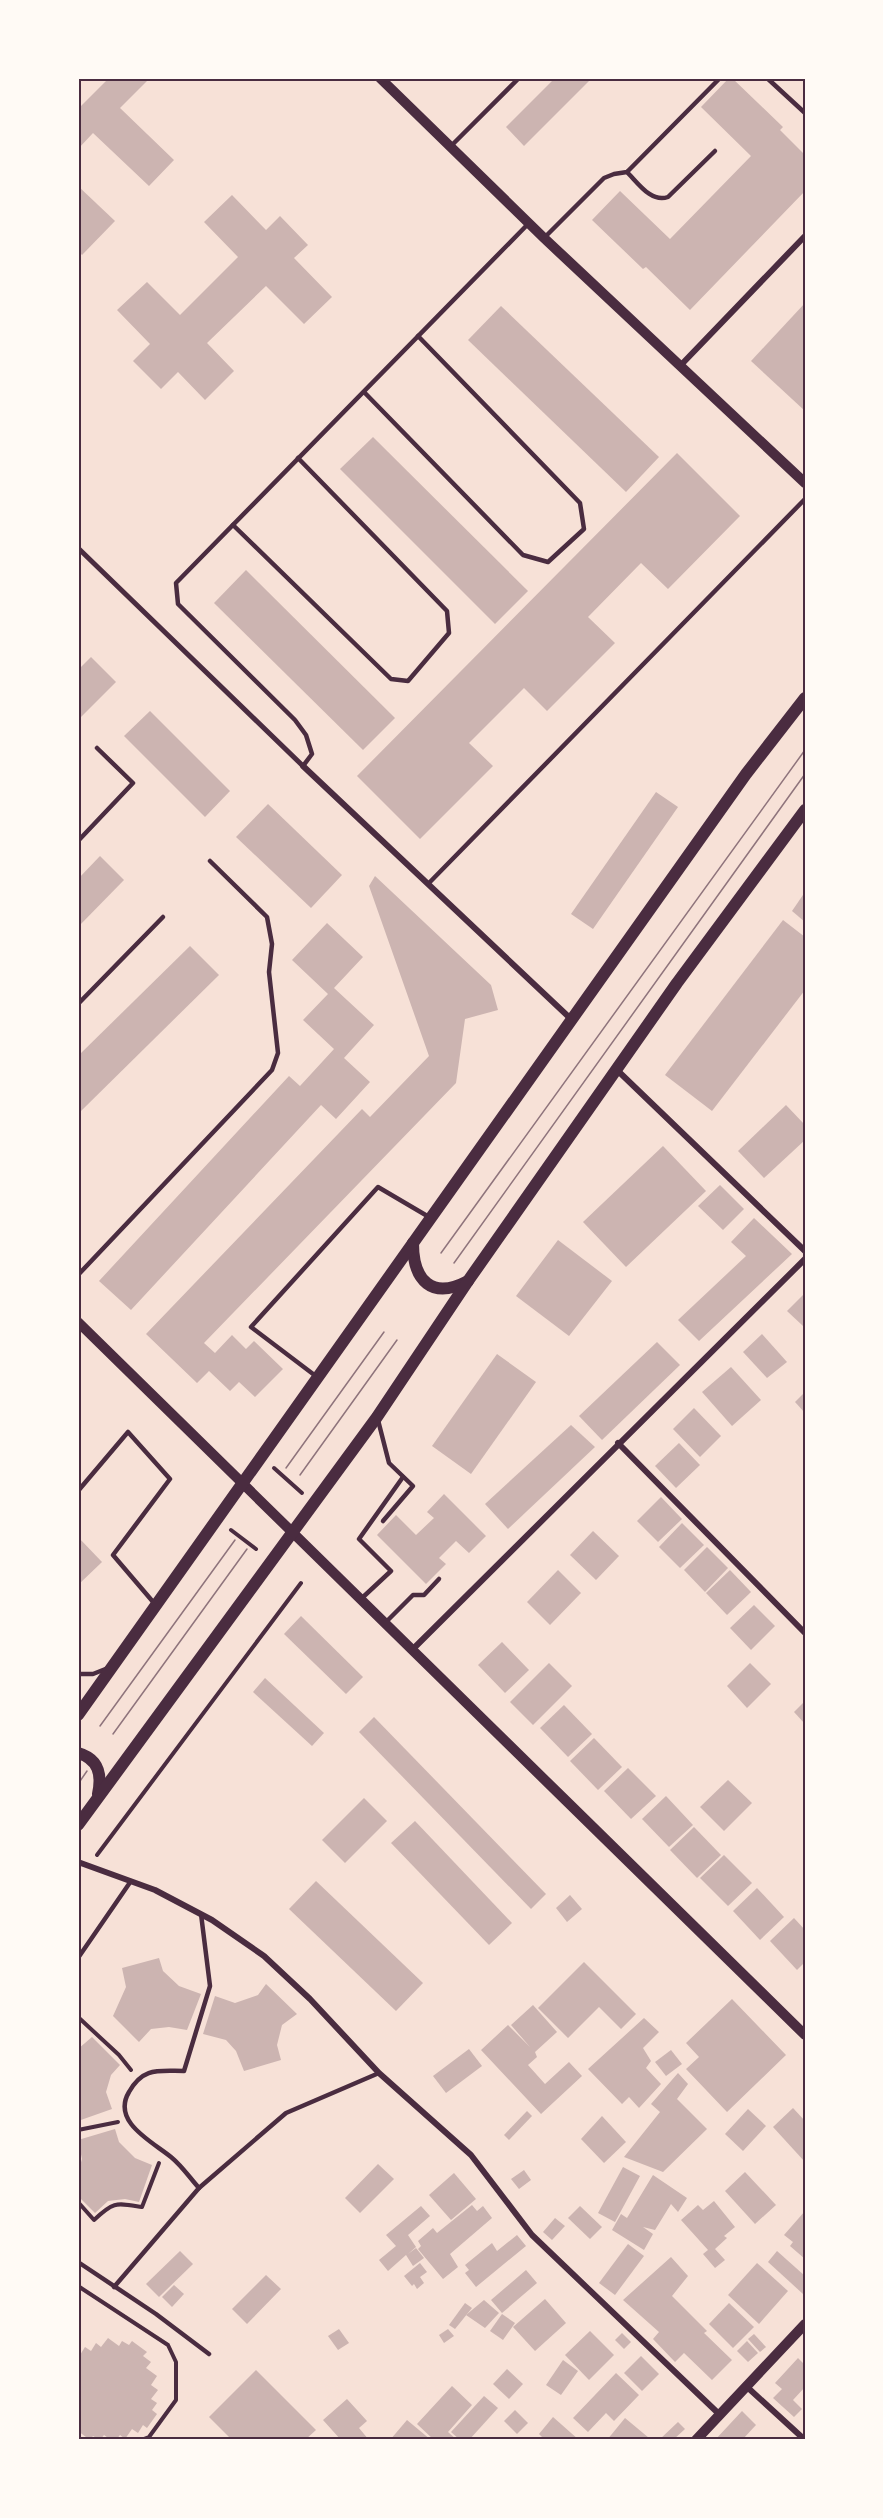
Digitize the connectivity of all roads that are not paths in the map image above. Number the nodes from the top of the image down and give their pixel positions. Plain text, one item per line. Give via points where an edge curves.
1 (380, 78) edge
2 (519, 78) edge
3 (720, 78) edge
4 (767, 78) edge
5 (805, 113) edge
6 (451, 147) junction
7 (715, 151) dead end
8 (627, 172) junction
9 (529, 223) junction
10 (805, 236) edge
11 (544, 238) junction
12 (418, 336) junction
13 (680, 366) junction
14 (364, 392) junction
15 (298, 458) junction
16 (805, 483) edge
17 (805, 500) edge
18 (233, 525) junction
19 (78, 548) edge
20 (805, 698) edge
21 (97, 748) dead end
22 (303, 766) junction
23 (805, 810) edge
24 (78, 841) edge
25 (210, 861) dead end
26 (429, 883) junction
27 (163, 916) dead end
28 (78, 1004) edge
29 (572, 1020) junction
30 (617, 1070) junction
31 (429, 1217) junction
32 (413, 1243) junction
33 (805, 1251) edge
34 (805, 1259) edge
35 (78, 1275) edge
36 (468, 1281) junction
37 (78, 1322) edge
38 (319, 1379) junction
39 (377, 1417) junction
40 (618, 1443) junction
41 (404, 1477) junction
42 (244, 1484) junction
43 (78, 1491) edge
44 (383, 1521) dead end
45 (294, 1531) junction
46 (439, 1579) dead end
47 (362, 1598) junction
48 (156, 1605) junction
49 (385, 1623) junction
50 (805, 1633) edge
51 (412, 1651) junction
52 (113, 1665) junction
53 (78, 1674) edge
54 (78, 1715) edge
55 (78, 1753) edge
56 (98, 1796) junction
57 (78, 1825) edge
58 (78, 1862) edge
59 (131, 1881) junction
60 (201, 1914) junction
61 (78, 1958) edge
62 (805, 2035) edge
63 (379, 2073) junction
64 (199, 2188) junction
65 (78, 2262) edge
66 (114, 2287) junction
67 (805, 2324) edge
68 (209, 2354) dead end
69 (746, 2386) junction
70 (719, 2414) junction
71 (696, 2440) edge
72 (805, 2440) edge

1 - 6 street
2 - 6 lane
3 - 8 lane
4 - 5 lane
6 - 9 street
7 - 8 lane via 661,200
8 - 11 lane via 604,178
9 - 11 street
9 - 12 lane
10 - 13 street
11 - 13 street
12 - 14 lane
12 - 14 lane via 580,504 584,529 548,562 523,555
13 - 16 street
14 - 15 lane
15 - 18 lane
15 - 18 lane via 447,611 450,633 408,681 391,679
17 - 26 lane
18 - 22 lane via 176,583 178,604 295,720 306,735 312,754
19 - 22 street
20 - 29 main road via 746,774
21 - 24 lane via 133,783
22 - 26 street
23 - 30 main road
25 - 35 lane via 267,917 278,1053 272,1070
26 - 29 street
27 - 28 lane
29 - 31 main road
30 - 33 street
30 - 36 main road
31 - 32 main road
31 - 38 lane via 378,1187 251,1327
32 - 36 main road via 417,1273 428,1284 441,1290
32 - 38 main road
34 - 40 street
36 - 39 main road
37 - 42 street
38 - 42 main road
39 - 41 lane via 389,1463
39 - 45 main road
40 - 50 street
40 - 51 street
41 - 44 lane via 413,1486
41 - 47 lane via 359,1539 391,1571
42 - 45 street
42 - 48 main road
43 - 48 lane via 128,1432 170,1479 112,1555
45 - 47 street
45 - 56 main road
46 - 49 lane via 424,1595 413,1595
47 - 49 street
48 - 52 main road
49 - 51 street
51 - 62 street
52 - 53 lane via 93,1674
52 - 54 main road
55 - 56 main road via 86,1755 99,1768
56 - 57 main road
58 - 59 street
59 - 60 street
59 - 61 lane
60 - 63 street via 264,1956
60 - 64 lane via 210,1986 184,2071 154,2071 136,2078 124,2099 128,2120 143,2138 165,2152
63 - 64 lane via 286,2113
63 - 70 street via 471,2155 532,2235
64 - 66 lane
65 - 66 lane
66 - 68 lane
67 - 69 street
69 - 70 street
69 - 72 street
70 - 71 street

